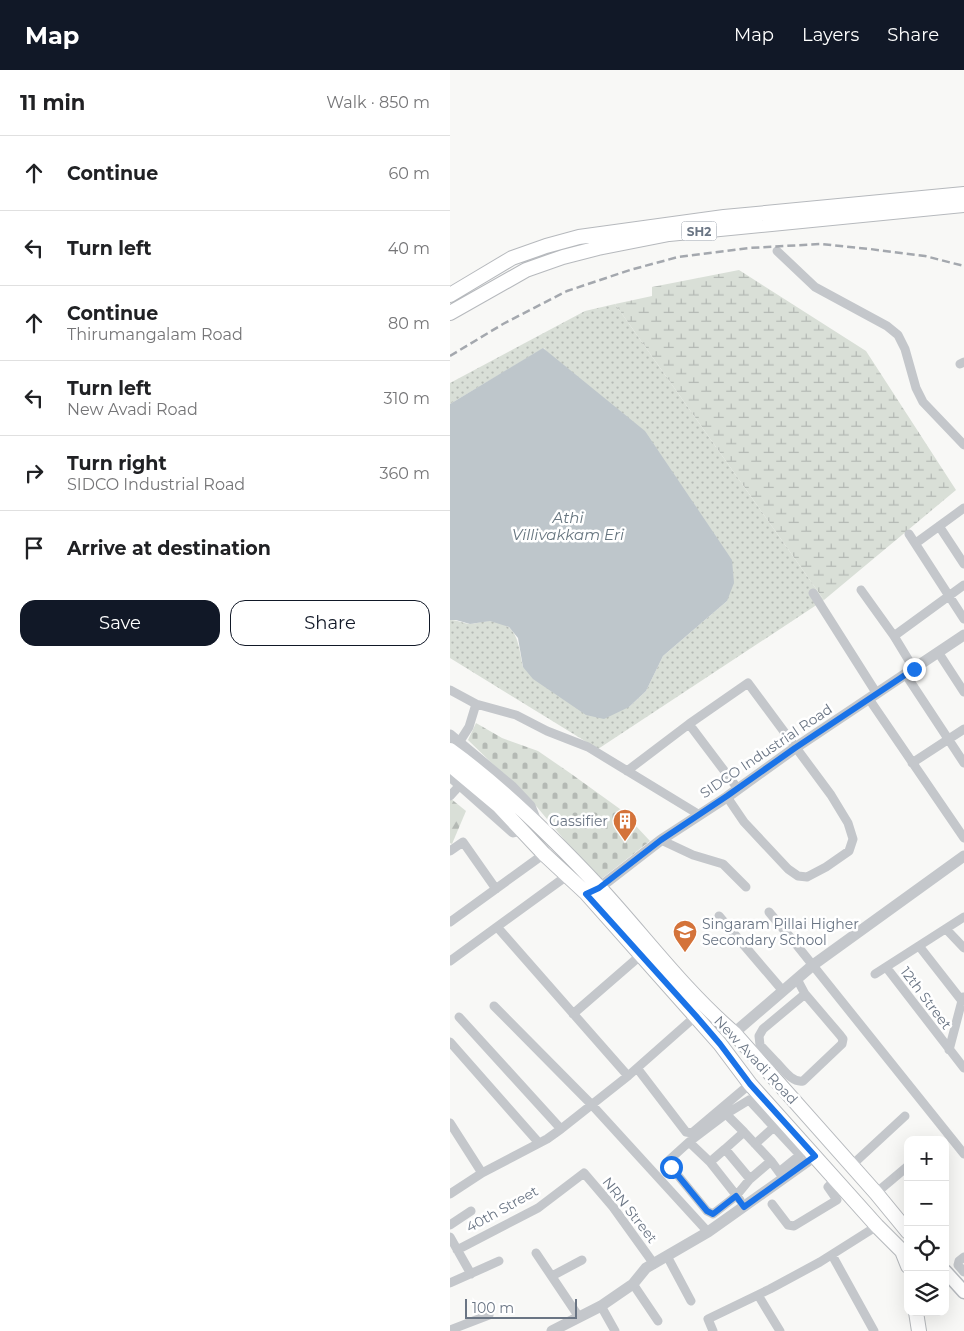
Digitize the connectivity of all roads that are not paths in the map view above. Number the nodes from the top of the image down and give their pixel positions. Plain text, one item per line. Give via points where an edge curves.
1 (964, 194) edge
2 (964, 205) edge
3 (777, 252) dead end
4 (472, 280) junction
5 (450, 285) edge
6 (450, 295) edge
7 (452, 315) edge
8 (964, 445) edge
9 (962, 513) edge
10 (939, 526) junction
11 (909, 534) dead end
12 (916, 543) junction
13 (964, 564) edge
14 (964, 585) edge
15 (861, 590) dead end
16 (813, 594) dead end
17 (948, 596) junction
18 (964, 619) edge
19 (964, 635) edge
20 (894, 636) junction
21 (938, 652) junction
22 (910, 672) junction
23 (450, 690) edge
24 (964, 692) edge
25 (873, 697) junction
26 (476, 704) junction
27 (689, 724) junction
28 (964, 730) edge
29 (450, 735) edge
30 (949, 739) junction
31 (455, 746) edge
32 (795, 748) junction
33 (964, 762) edge
34 (912, 763) junction
35 (450, 765) edge
36 (627, 771) junction
37 (450, 776) edge
38 (460, 784) junction
39 (738, 789) junction
40 (450, 796) edge
41 (727, 796) junction
42 (515, 813) junction
43 (698, 814) junction
44 (538, 826) junction
45 (522, 830) junction
46 (964, 838) edge
47 (661, 840) junction
48 (450, 851) edge
49 (544, 854) junction
50 (964, 856) edge
51 (568, 875) junction
52 (746, 887) dead end
53 (599, 888) junction
54 (496, 889) junction
55 (586, 894) junction
56 (769, 912) dead end
57 (720, 916) dead end
58 (964, 918) edge
59 (450, 922) edge
60 (498, 928) junction
61 (946, 928) junction
62 (919, 946) junction
63 (964, 948) edge
64 (641, 955) junction
65 (450, 961) edge
66 (813, 965) junction
67 (886, 968) junction
68 (875, 974) dead end
69 (797, 979) junction
70 (783, 991) junction
71 (805, 994) junction
72 (963, 998) edge
73 (494, 1006) dead end
74 (573, 1014) junction
75 (696, 1016) junction
76 (458, 1017) dead end
77 (734, 1033) junction
78 (450, 1042) edge
79 (949, 1050) junction
80 (771, 1066) junction
81 (637, 1068) junction
82 (964, 1068) edge
83 (628, 1076) junction
84 (750, 1084) junction
85 (592, 1105) junction
86 (726, 1114) junction
87 (905, 1116) dead end
88 (450, 1123) edge
89 (774, 1127) junction
90 (561, 1129) junction
91 (744, 1132) junction
92 (948, 1133) junction
93 (945, 1136) edge
94 (689, 1142) junction
95 (539, 1144) junction
96 (755, 1144) junction
97 (725, 1149) junction
98 (964, 1154) edge
99 (815, 1156) junction
100 (771, 1161) junction
101 (710, 1162) junction
102 (852, 1165) junction
103 (904, 1169) edge
104 (482, 1173) junction
105 (584, 1173) joint
106 (782, 1175) junction
107 (750, 1179) junction
108 (835, 1180) junction
109 (876, 1193) junction
110 (450, 1194) edge
111 (736, 1196) junction
112 (772, 1204) dead end
113 (744, 1207) junction
114 (471, 1211) dead end
115 (450, 1225) edge
116 (877, 1226) junction
117 (904, 1227) edge
118 (708, 1232) junction
119 (450, 1237) edge
120 (904, 1249) edge
121 (457, 1250) junction
122 (536, 1253) dead end
123 (832, 1255) junction
124 (667, 1256) junction
125 (964, 1257) edge
126 (582, 1260) dead end
127 (499, 1261) dead end
128 (654, 1264) junction
129 (964, 1272) edge
130 (471, 1274) junction
131 (949, 1275) edge
132 (552, 1276) junction
133 (450, 1283) edge
134 (633, 1284) junction
135 (949, 1284) edge
136 (962, 1289) edge
137 (758, 1295) junction
138 (691, 1301) dead end
139 (601, 1306) junction
140 (489, 1315) dead end
141 (917, 1316) edge
142 (925, 1316) edge
143 (579, 1317) junction
144 (658, 1321) dead end
145 (450, 1330) edge
146 (552, 1331) edge
147 (615, 1331) edge
148 (713, 1331) edge
149 (780, 1331) edge
150 (874, 1331) edge
151 (919, 1331) edge
152 (927, 1331) edge

1 - 4 main road, SH2 via 724,217 579,238 512,258
2 - 7 main road, SH2 via 669,234 590,250 526,270
3 - 8 street via 815,287 898,335 923,402
4 - 5 main road
4 - 6 main road, SH2
9 - 10 street
10 - 12 street
10 - 13 street
11 - 12 street
12 - 17 street
14 - 17 street
15 - 20 street
16 - 25 street
17 - 18 street
17 - 20 street
19 - 21 street, SIDCO Industrial Road
20 - 22 street
21 - 22 street, SIDCO Industrial Road
21 - 24 street
22 - 25 street, SIDCO Industrial Road
22 - 30 street
23 - 26 street
25 - 32 street, SIDCO Industrial Road
25 - 34 street
26 - 31 street via 469,727
26 - 36 street via 516,715 547,732 588,747
27 - 32 street via 748,683
27 - 36 street
27 - 39 street
28 - 30 street
29 - 31 street
30 - 33 street
30 - 34 street
31 - 42 main road
31 - 44 street via 512,787 530,806
32 - 39 street, SIDCO Industrial Road
32 - 41 street via 848,822 854,838 849,851 807,877 798,876 788,870 744,822
34 - 46 street
35 - 42 main road via 498,805
36 - 43 street
37 - 38 street
38 - 40 street
38 - 45 street via 513,832
39 - 41 street, SIDCO Industrial Road
41 - 43 street, SIDCO Industrial Road
42 - 44 main road, New Avadi Road
42 - 45 main road, New Avadi Road
43 - 47 street, SIDCO Industrial Road
44 - 53 main road, New Avadi Road
45 - 49 main road, New Avadi Road
47 - 52 street via 723,864
47 - 53 street, SIDCO Industrial Road
48 - 54 street via 463,842
49 - 51 main road, New Avadi Road
49 - 54 street
50 - 66 street
51 - 55 main road, New Avadi Road
51 - 60 street
53 - 55 street, SIDCO Industrial Road
53 - 77 main road, New Avadi Road via 710,1012
54 - 59 street
55 - 64 main road, New Avadi Road
56 - 66 street
57 - 70 street
58 - 61 street
60 - 65 street
60 - 74 street
61 - 62 street
61 - 63 street
62 - 67 street
62 - 72 street
64 - 74 street
64 - 75 main road, New Avadi Road
66 - 69 street
66 - 92 street
67 - 68 street
67 - 79 street, 12th Street
69 - 70 street
69 - 71 street
70 - 77 street
71 - 80 street via 758,1036
71 - 80 street via 840,1035 842,1044 803,1081 794,1080
72 - 79 street
73 - 85 street
74 - 83 street
75 - 81 street
75 - 84 main road, New Avadi Road
76 - 90 street
77 - 80 main road, New Avadi Road
78 - 95 street
79 - 82 street, 12th Street
80 - 102 main road, New Avadi Road
81 - 83 street
81 - 84 street via 686,1132 692,1133
83 - 85 street
84 - 99 main road, New Avadi Road
85 - 90 street
85 - 118 street
86 - 89 street via 749,1100
86 - 91 street
86 - 94 street
87 - 102 street
88 - 104 street
89 - 96 street
89 - 106 street via 800,1155
90 - 95 street
91 - 96 street
91 - 97 street
92 - 93 street
92 - 98 street
94 - 101 street
94 - 111 street via 668,1161 707,1211 713,1214
95 - 104 street
96 - 100 street
97 - 101 street
97 - 107 street
99 - 106 street
99 - 108 main road, New Avadi Road
100 - 106 street
100 - 107 street
101 - 111 street
102 - 109 main road, New Avadi Road
103 - 109 street
104 - 110 street
105 - 121 street, 40th Street via 538,1208
105 - 128 street, NRN Street
106 - 113 street
107 - 111 street
108 - 112 street via 828,1187 837,1200 794,1226 788,1225
108 - 116 main road, New Avadi Road
109 - 117 main road, New Avadi Road
111 - 113 street
113 - 118 street
114 - 115 street
116 - 120 main road, New Avadi Road
116 - 123 street
118 - 124 street
119 - 121 street
121 - 130 street
122 - 132 street
123 - 137 street
123 - 150 street
124 - 128 street
124 - 138 street
125 - 129 street via 958,1265
126 - 132 street
127 - 130 street
128 - 134 street via 646,1268
130 - 133 street
131 - 136 main road
132 - 143 street
134 - 139 street
134 - 144 street
135 - 136 main road
137 - 148 street via 708,1319
137 - 149 street
139 - 143 street
139 - 147 street
140 - 145 street
141 - 151 main road
142 - 152 main road
143 - 146 street

